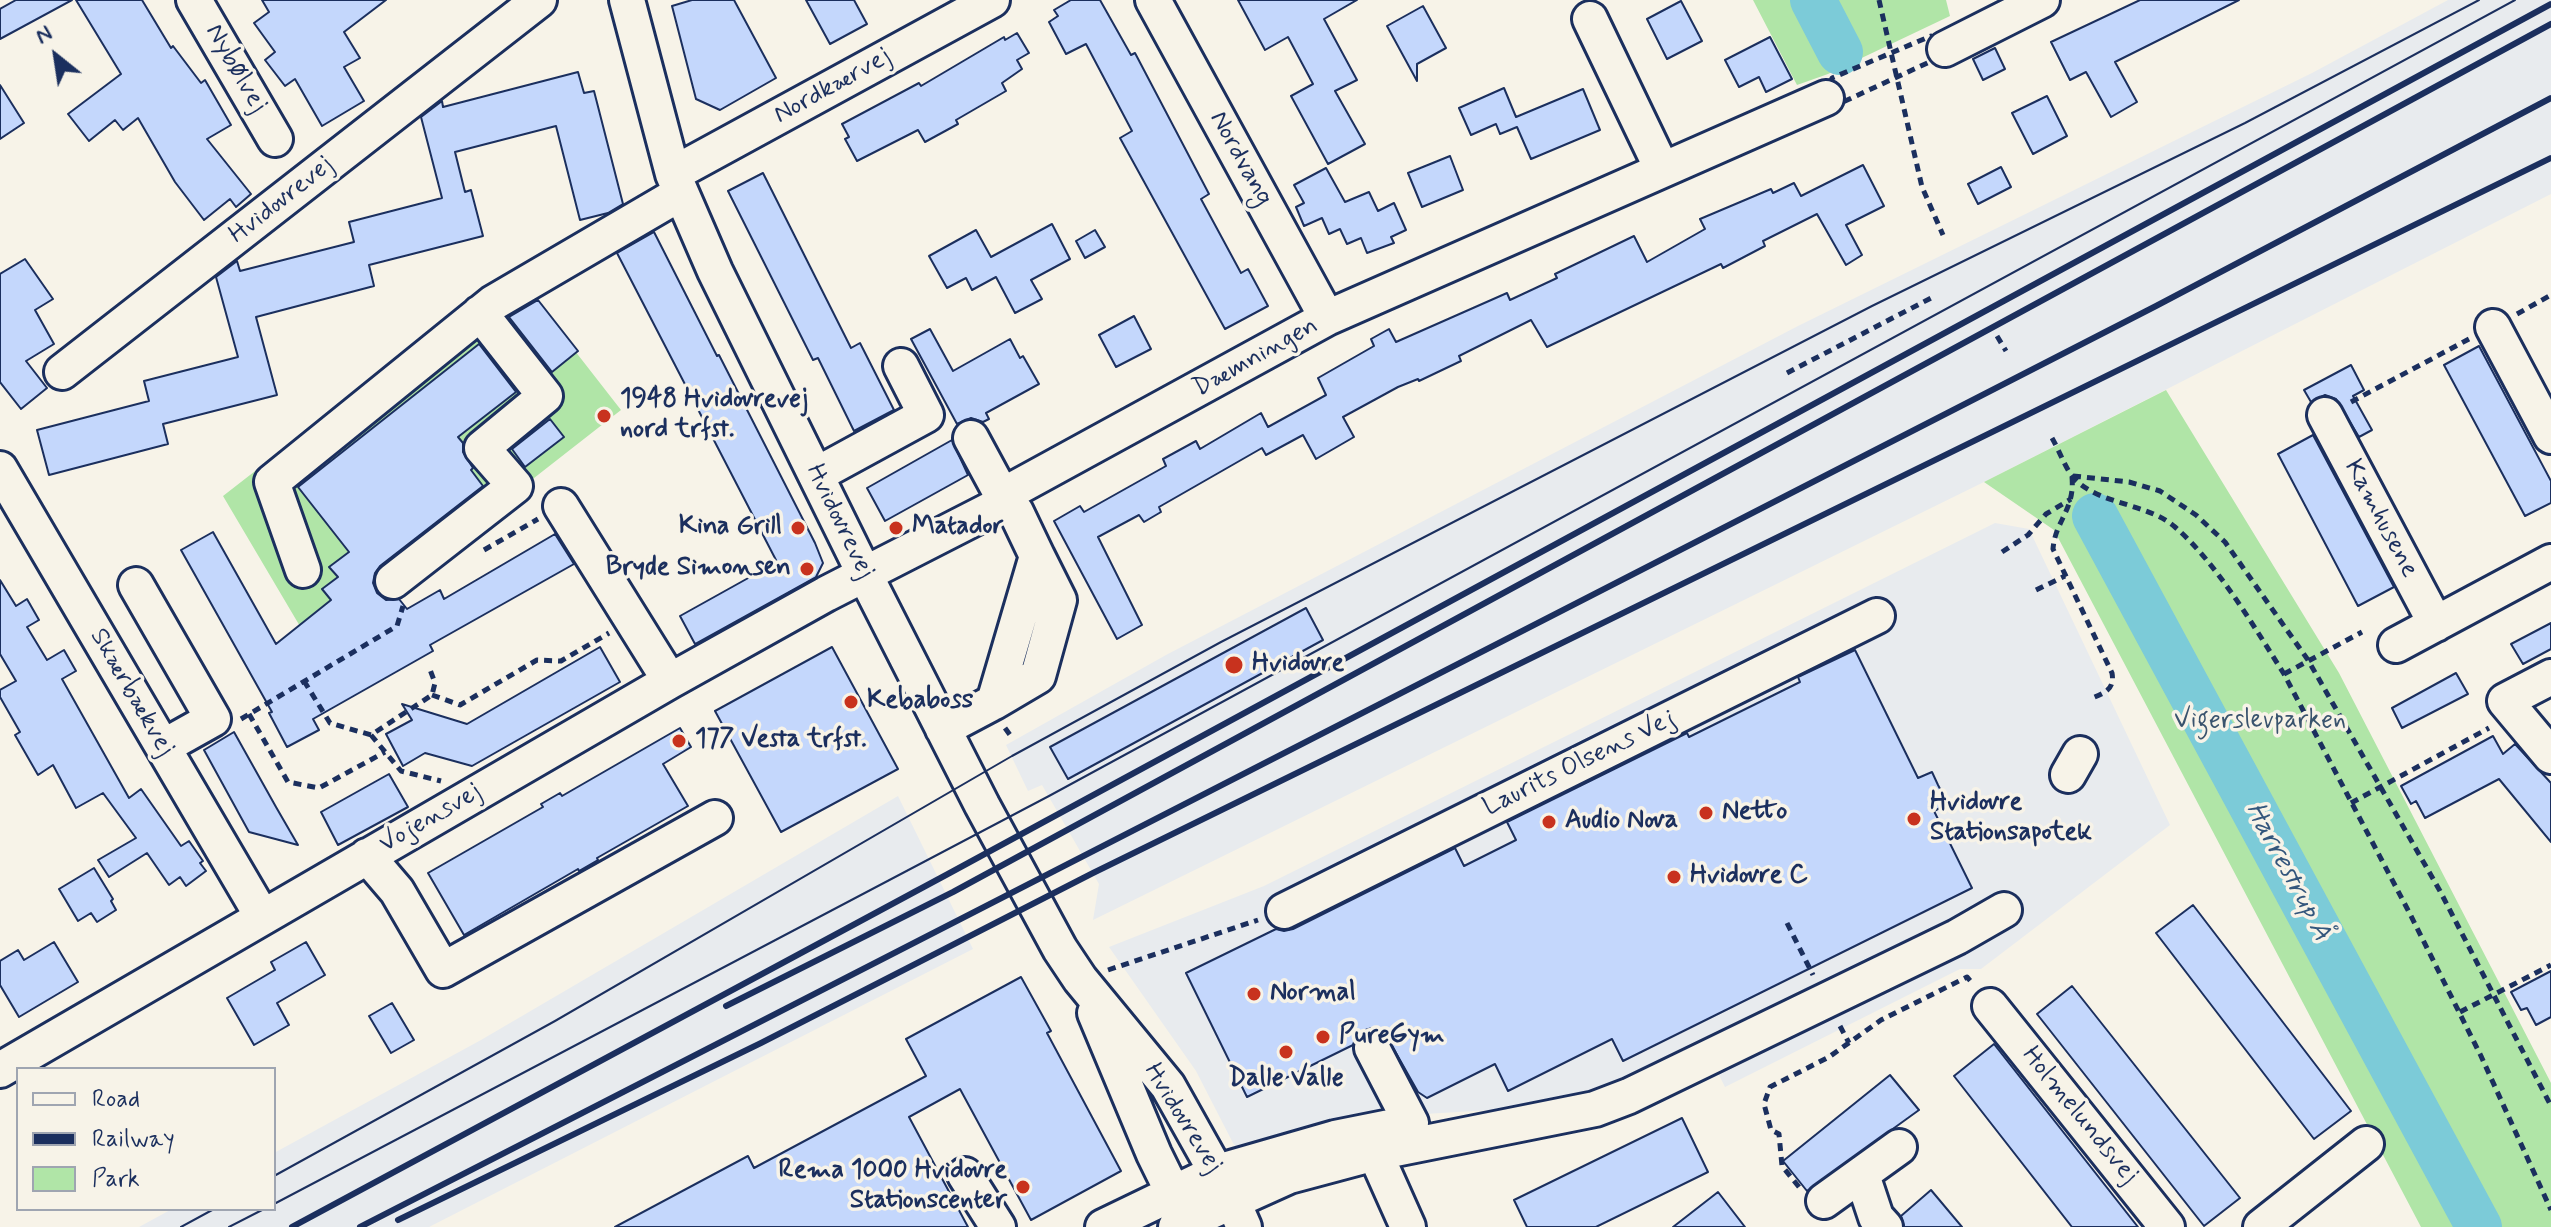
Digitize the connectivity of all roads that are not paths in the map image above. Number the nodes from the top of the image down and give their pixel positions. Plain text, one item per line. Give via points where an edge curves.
1 (194, 0) edge
2 (539, 0) edge
3 (627, 0) edge
4 (992, 0) edge
5 (1153, 0) edge
6 (2042, 0) edge
7 (1590, 19) dead end
8 (1945, 49) road end
9 (1826, 98) road end
10 (275, 139) dead end
11 (1662, 169) junction
12 (677, 183) junction
13 (480, 313) junction
14 (1327, 318) junction
15 (2493, 327) road end
16 (901, 366) dead end
17 (62, 372) dead end
18 (2325, 415) road end
19 (2551, 436) edge
20 (971, 438) dead end
21 (0, 469) edge
22 (816, 475) junction
23 (1004, 499) junction
24 (561, 506) road end
25 (2551, 562) edge
26 (303, 570) dead end
27 (865, 575) junction
28 (136, 585) dead end
29 (400, 588) road end
30 (1877, 616) dead end
31 (2436, 624) junction
32 (2396, 645) dead end
33 (2551, 677) edge
34 (670, 681) junction
35 (943, 729) junction
36 (163, 747) junction
37 (2551, 756) edge
38 (715, 818) dead end
39 (367, 856) junction
40 (2004, 910) dead end
41 (1284, 911) road end
42 (262, 916) junction
43 (1080, 979) junction
44 (1990, 1006) road end
45 (1372, 1048) dead end
46 (0, 1070) edge
47 (1556, 1116) junction
48 (1411, 1123) junction
49 (2366, 1144) dead end
50 (1899, 1147) dead end
51 (1375, 1153) junction
52 (1217, 1172) junction
53 (965, 1175) dead end
54 (1862, 1175) junction
55 (1824, 1201) road end
56 (1238, 1214) edge
57 (1181, 1217) edge
58 (998, 1227) edge
59 (1103, 1227) edge
60 (1408, 1227) edge
61 (1885, 1227) edge
62 (2167, 1227) edge
63 (2261, 1227) edge

1 - 10 street, Nybølvej
2 - 17 street, Hvidovrevej
3 - 12 street, Hvidovrevej
4 - 12 street, Nordkærvej
5 - 14 street, Nordvang
6 - 8 street
7 - 11 street
9 - 11 street, Dæmningen
11 - 14 street, Dæmningen
12 - 13 street, Nordkærvej
12 - 22 street, Hvidovrevej
13 - 26 street, Nordkærvej via 272,482
13 - 29 street via 545,396 482,448 515,486
14 - 23 street, Dæmningen
15 - 19 street
16 - 22 street via 926,415
18 - 31 street, Kamhusene
20 - 23 street
21 - 36 street, Skærbækvej
22 - 27 street, Hvidovrevej
23 - 27 street, Dæmningen
23 - 35 street via 1037,556 994,702
24 - 34 street
25 - 31 street
27 - 34 street, Vojensvej
27 - 35 street, Hvidovrevej
28 - 36 street via 213,719
30 - 41 street, Laurits Olsens Vej
31 - 32 street
33 - 37 street via 2505,701
34 - 39 street, Vojensvej
35 - 43 street, Hvidovrevej
36 - 42 street, Skærbækvej
38 - 39 street via 443,970 397,891
39 - 42 street, Vojensvej
40 - 47 street via 1629,1096
42 - 46 street, Vojensvej
43 - 52 street, Hvidovrevej via 1168,1086
43 - 57 street, Hvidovrevej
44 - 62 street, Holmelundsvej
45 - 48 street
47 - 48 street via 1513,1113
47 - 51 street
48 - 52 street via 1335,1138
49 - 63 street
50 - 54 street
51 - 56 street via 1289,1176
51 - 60 street
52 - 56 street, Hvidovrevej
52 - 57 street
53 - 58 street
54 - 55 street
54 - 61 street via 1876,1217
56 - 57 street
57 - 59 street

